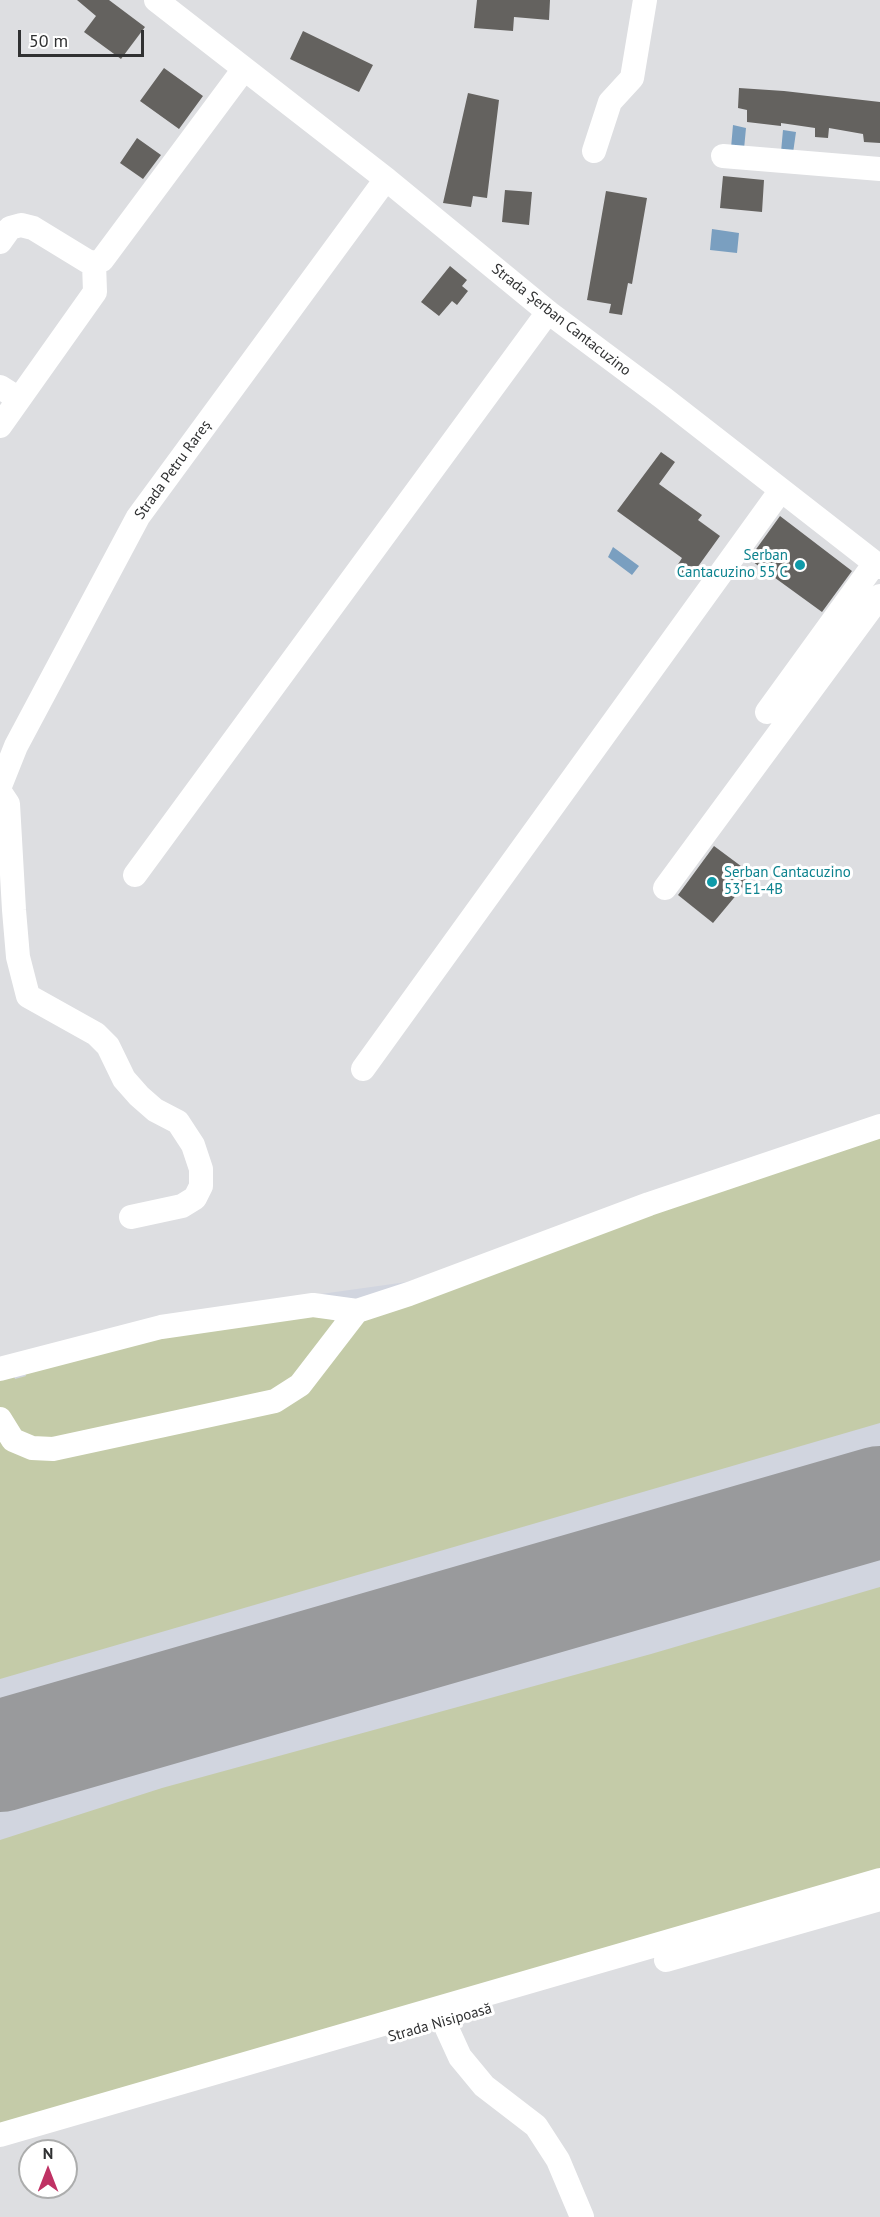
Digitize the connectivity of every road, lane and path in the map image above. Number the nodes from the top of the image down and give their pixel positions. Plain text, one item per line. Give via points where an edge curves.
1 (156, 0) edge
2 (645, 0) edge
3 (244, 69) junction
4 (594, 151) dead end
5 (723, 156) dead end
6 (880, 169) edge
7 (386, 179) junction
8 (0, 242) edge
9 (94, 263) junction
10 (542, 320) junction
11 (10, 393) edge
12 (0, 426) edge
13 (781, 490) junction
14 (877, 565) edge
15 (880, 596) edge
16 (767, 712) dead end
17 (0, 786) edge
18 (0, 792) edge
19 (135, 875) dead end
20 (665, 888) dead end
21 (363, 1069) dead end
22 (880, 1126) edge
23 (131, 1217) dead end
24 (357, 1311) junction
25 (0, 1369) edge
26 (0, 1419) edge
27 (880, 1880) edge
28 (880, 1899) edge
29 (444, 2022) junction
30 (0, 2135) edge
31 (0, 2150) edge
32 (582, 2217) edge

1 - 3 street, Strada Șerban Cantacuzino
2 - 4 street via 632,78 610,102
3 - 7 street, Strada Șerban Cantacuzino
3 - 9 street via 102,260
5 - 6 street
7 - 10 street, Strada Șerban Cantacuzino
7 - 17 street, Strada Petru Rareș via 138,517 16,746
8 - 9 street via 10,228 21,225
9 - 11 street via 95,292
10 - 13 street, Strada Șerban Cantacuzino via 662,397
10 - 19 street
11 - 12 street
13 - 14 street, Strada Șerban Cantacuzino
13 - 21 street
14 - 16 street
15 - 20 street
18 - 23 street via 8,804 18,957 28,996 96,1034 108,1046 124,1079 139,1096 178,1122 194,1145 201,1169 201,1186 195,1198 182,1206
22 - 24 street via 649,1204
24 - 25 street via 313,1305 172,1325
24 - 26 street via 300,1385 275,1401 53,1449 32,1448 13,1440
27 - 30 street
28 - 29 street, Strada Nisipoasă
29 - 31 street, Strada Nisipoasă
29 - 32 street via 460,2057 484,2086 536,2126 558,2160

